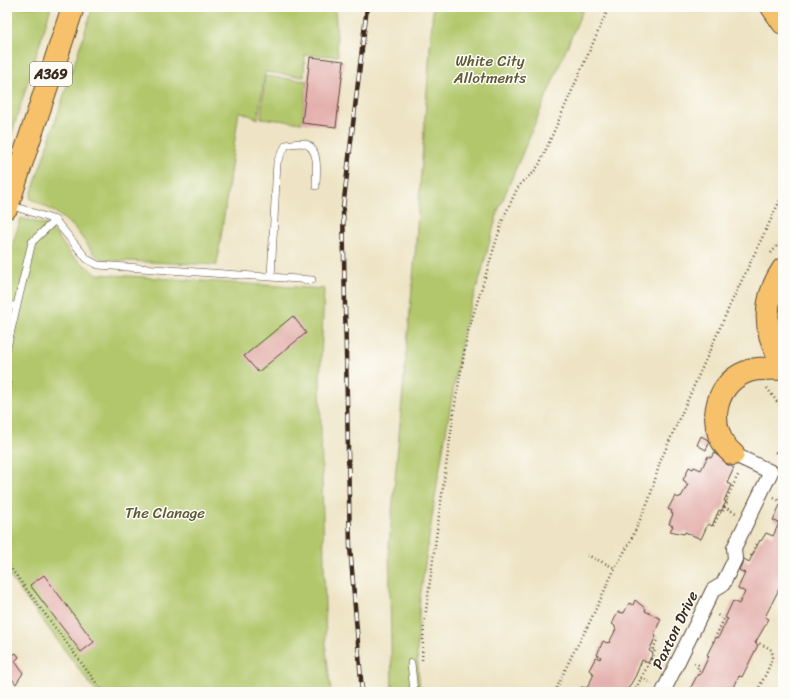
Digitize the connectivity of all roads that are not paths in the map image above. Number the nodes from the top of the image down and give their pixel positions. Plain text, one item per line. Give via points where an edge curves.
1 (73, 7) edge
2 (772, 7) edge
3 (783, 23) edge
4 (316, 186) dead end
5 (8, 206) edge
6 (55, 220) junction
7 (783, 269) edge
8 (270, 277) junction
9 (312, 280) dead end
10 (7, 304) edge
11 (16, 307) junction
12 (767, 316) junction
13 (7, 347) edge
14 (783, 350) edge
15 (783, 364) edge
16 (783, 370) edge
17 (737, 461) joint
18 (411, 663) dead end
19 (414, 692) edge
20 (663, 692) edge

1 - 5 main road, A369
2 - 3 main road
4 - 8 lane via 316,158 312,148 303,143 286,144 277,162
5 - 6 lane
6 - 8 lane via 87,259 98,265
6 - 11 lane via 32,242
7 - 12 main road via 775,281
8 - 9 lane
10 - 11 lane
11 - 13 lane
12 - 14 main road
12 - 15 main road via 773,347
16 - 17 main road via 760,369 745,372 730,382 723,392 716,409 716,424 724,445
17 - 20 street, Paxton Drive via 771,472 734,548 734,559 723,584 713,590
18 - 19 lane

